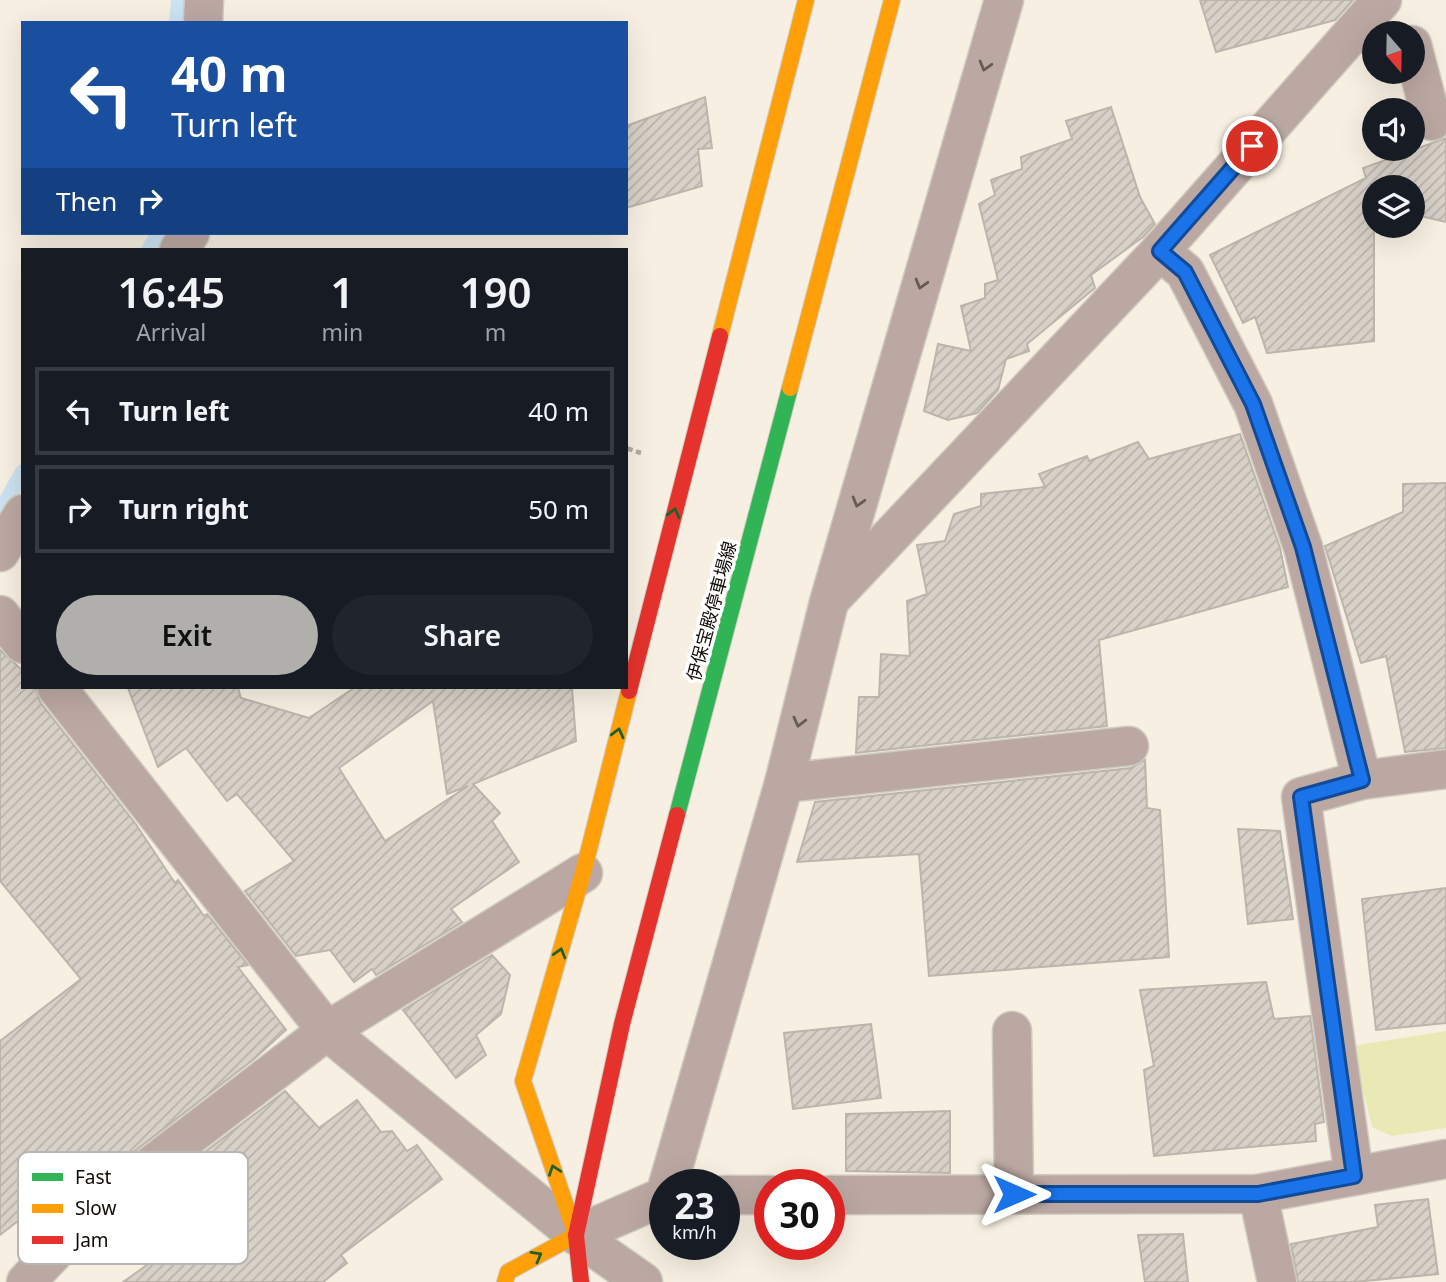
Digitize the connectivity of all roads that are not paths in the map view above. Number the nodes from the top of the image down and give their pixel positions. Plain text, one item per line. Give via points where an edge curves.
1 (204, 0) edge
2 (806, 0) edge
3 (892, 0) edge
4 (1004, 0) edge
5 (1382, 0) edge
6 (1399, 0) edge
7 (202, 21) edge
8 (1405, 21) edge
9 (1422, 84) edge
10 (1432, 121) dead end
11 (1160, 251) junction
12 (21, 517) edge
13 (0, 552) edge
14 (828, 602) junction
15 (0, 615) edge
16 (21, 641) edge
17 (58, 689) edge
18 (1129, 746) dead end
19 (1446, 769) edge
20 (1362, 780) junction
21 (784, 783) junction
22 (583, 873) junction
23 (327, 1031) junction
24 (1012, 1031) dead end
25 (169, 1152) edge
26 (1446, 1159) edge
27 (673, 1169) edge
28 (1354, 1176) junction
29 (1014, 1194) junction
30 (1258, 1194) junction
31 (845, 1195) edge
32 (649, 1203) edge
33 (576, 1235) junction
34 (43, 1264) edge
35 (26, 1282) edge
36 (505, 1282) edge
37 (581, 1282) edge
38 (643, 1282) edge
39 (1277, 1282) edge

1 - 7 street
22 -> 2 main road
3 - 33 main road, 伊保宝殿停車場線 via 622,1024
4 -> 14 street
5 - 11 street
6 - 8 street
9 - 10 street
11 - 14 street
11 - 20 street via 1185,272 1253,404 1303,547
12 - 13 street
14 -> 21 street
15 - 16 street
17 - 23 street
18 - 21 street
19 - 20 street
20 - 28 street via 1301,797
21 - 27 street
22 - 23 street
33 -> 22 main road via 523,1081
23 - 25 street
23 - 33 street
24 - 29 street
26 - 28 street
28 - 30 street
29 - 30 street
29 - 31 street
30 - 39 street
32 - 33 street
36 -> 33 main road via 508,1272
33 - 37 main road, 伊保宝殿停車場線
33 - 38 street
34 - 35 street

